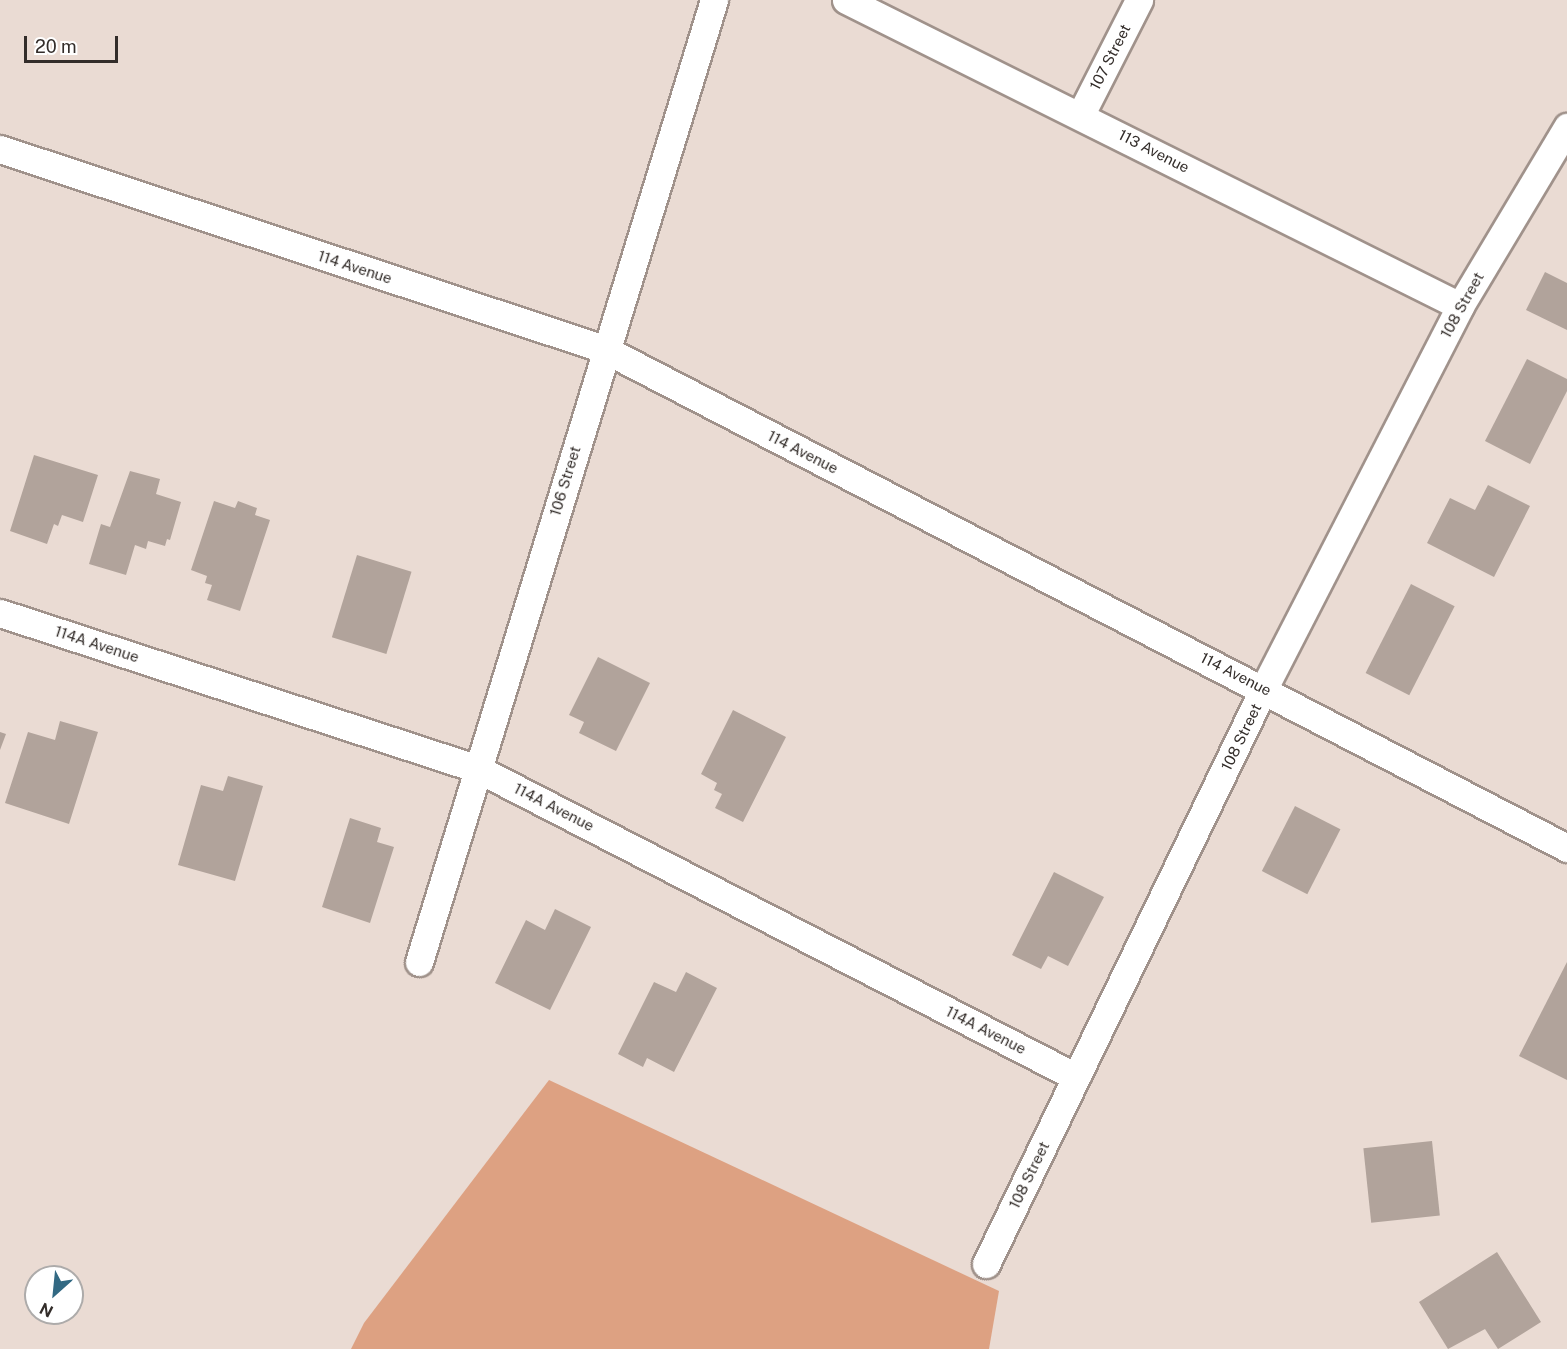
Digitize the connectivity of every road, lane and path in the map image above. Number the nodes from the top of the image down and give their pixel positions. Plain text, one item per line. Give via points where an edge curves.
1 (714, 0) edge
2 (846, 0) edge
3 (1139, 0) edge
4 (1081, 114) junction
5 (1567, 127) edge
6 (0, 149) edge
7 (1460, 306) junction
8 (604, 349) junction
9 (0, 613) edge
10 (1264, 688) junction
11 (478, 769) junction
12 (1567, 848) edge
13 (419, 962) dead end
14 (1076, 1077) junction
15 (986, 1264) dead end

1 - 8 street, 106 Street
2 - 4 street, 113 Avenue
3 - 4 street, 107 Street
4 - 7 street, 113 Avenue
5 - 7 street, 108 Street
6 - 8 street, 114 Avenue
7 - 10 street, 108 Street
8 - 10 street, 114 Avenue
8 - 11 street, 106 Street
9 - 11 street, 114A Avenue
10 - 12 street, 114 Avenue
10 - 14 street, 108 Street
11 - 13 street, 106 Street
11 - 14 street, 114A Avenue
14 - 15 street, 108 Street

